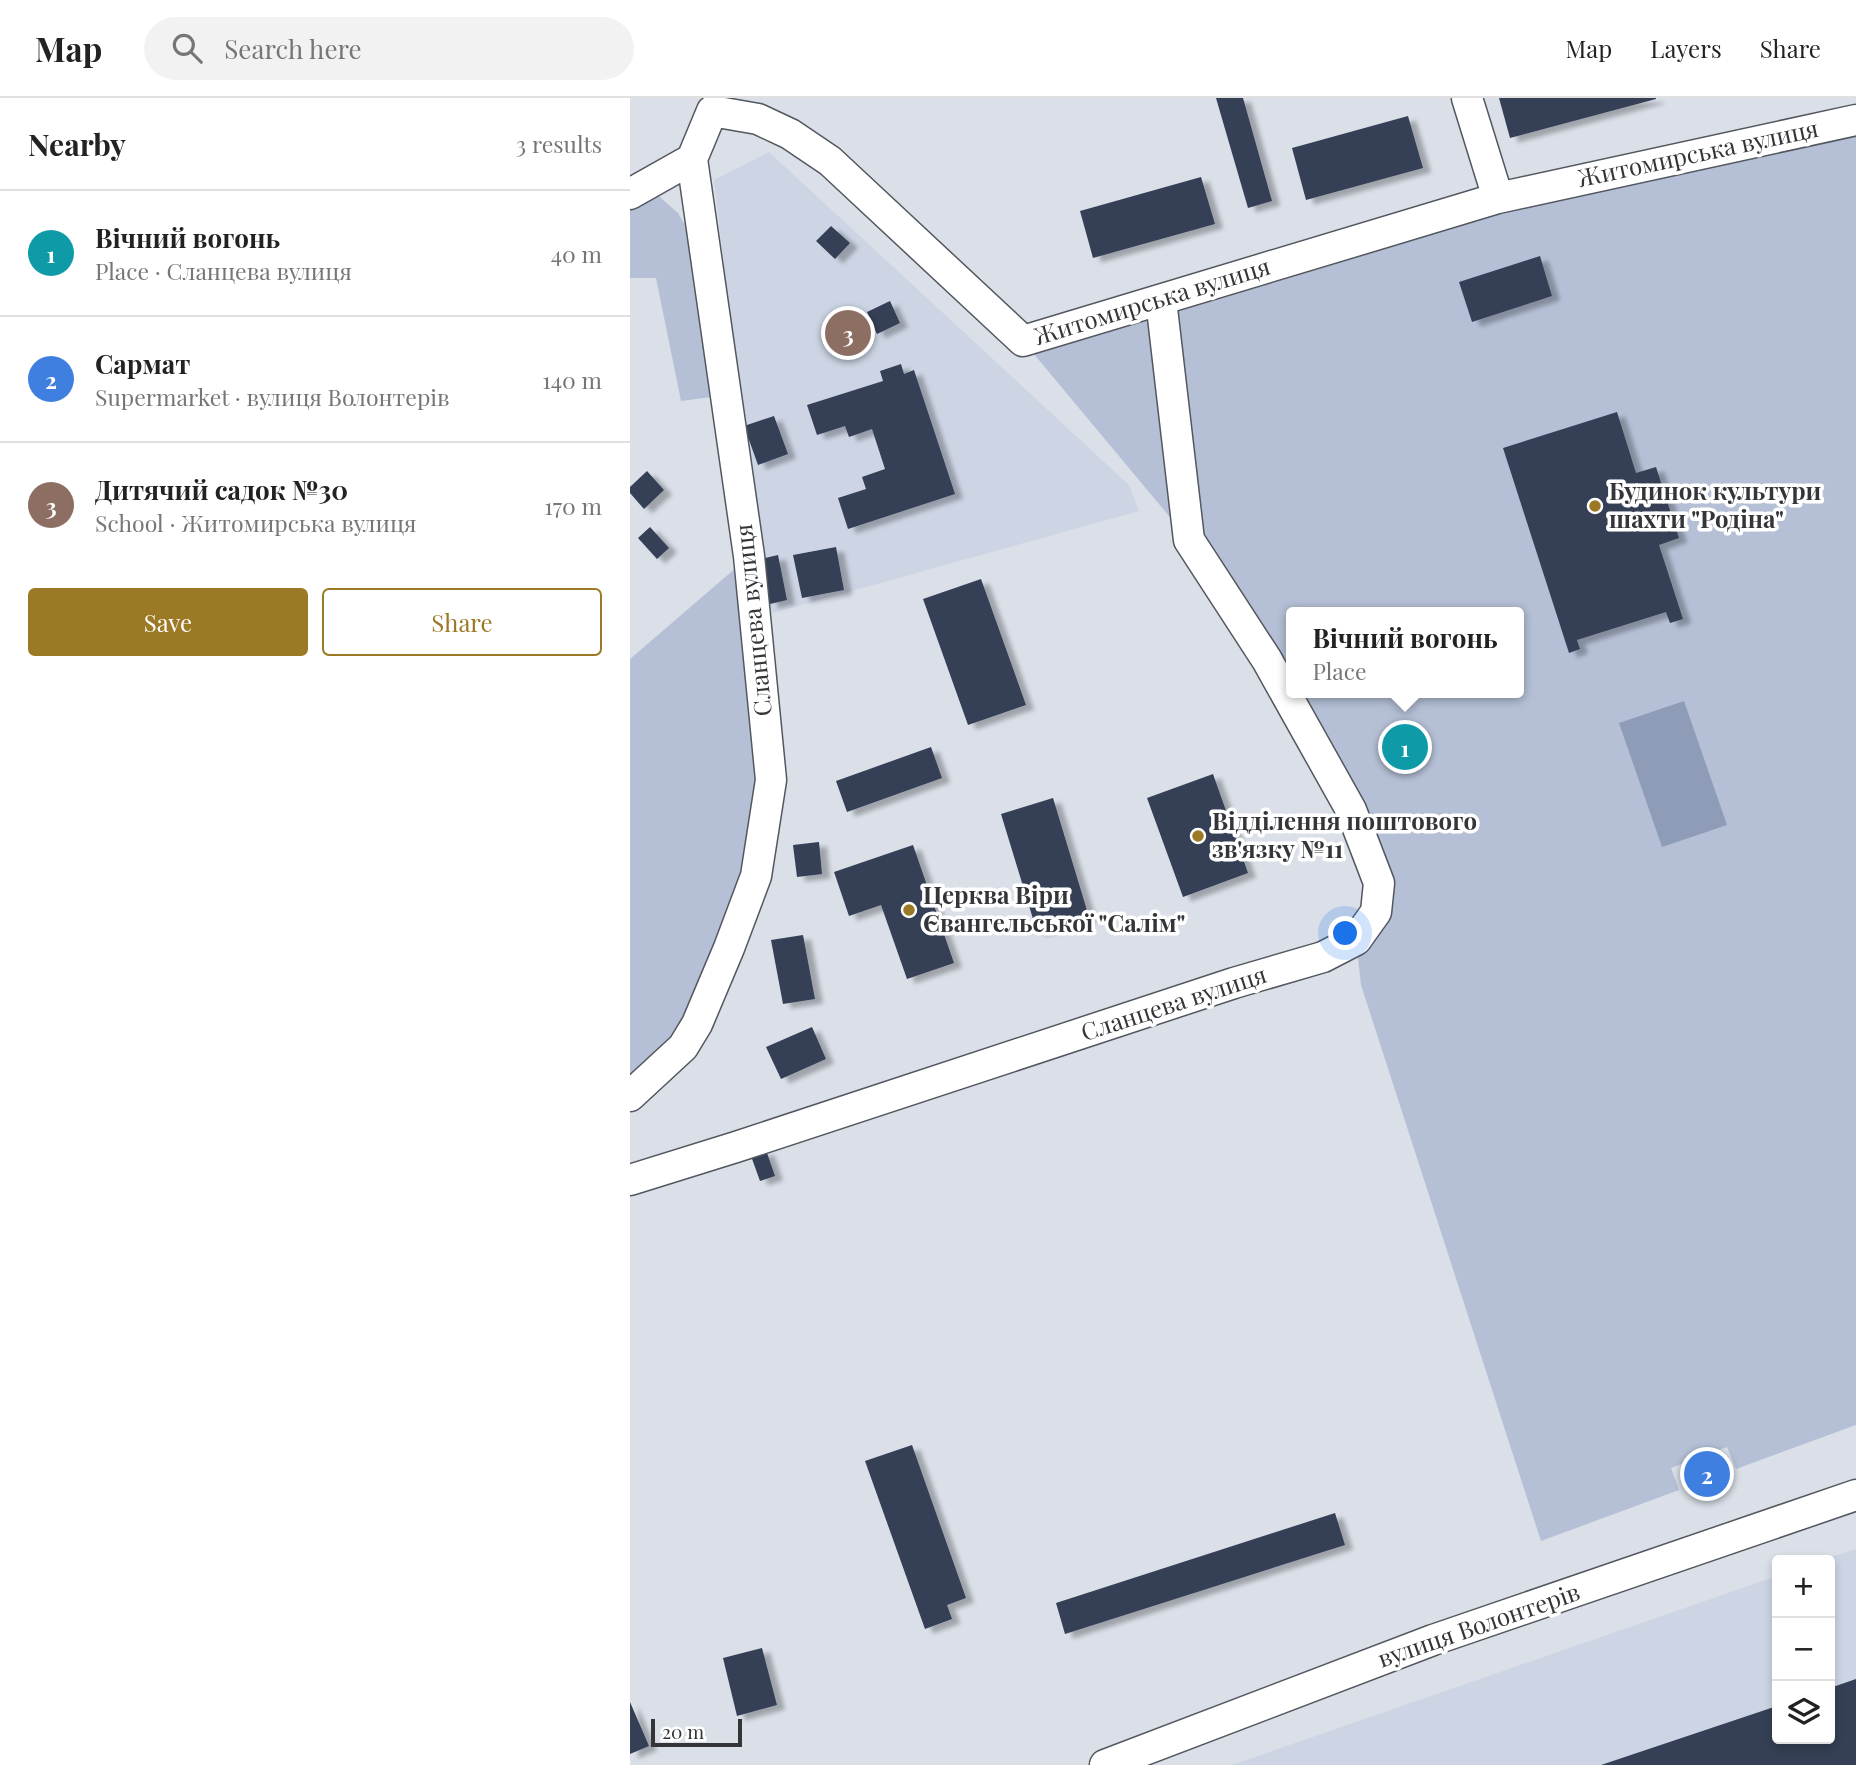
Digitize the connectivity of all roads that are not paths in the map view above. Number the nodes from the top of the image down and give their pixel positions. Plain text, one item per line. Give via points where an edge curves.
1 (1467, 98) edge
2 (718, 102) edge
3 (1856, 120) edge
4 (692, 159) junction
5 (630, 194) edge
6 (1498, 198) junction
7 (1161, 300) junction
8 (1286, 694) edge
9 (1288, 698) edge
10 (630, 1096) edge
11 (630, 1180) edge
12 (1856, 1495) edge
13 (1105, 1765) edge

1 - 6 street
2 - 4 street
2 - 7 street, Житомирська вулиця via 790,134 830,162 1023,341
3 - 6 street, Житомирська вулиця
4 - 5 street
4 - 10 street, Сланцева вулиця via 749,556 771,780 756,876 697,1024 683,1047
6 - 7 street, Житомирська вулиця
7 - 8 street, Сланцева вулиця via 1189,540
9 - 11 street, Сланцева вулиця via 1351,810 1379,883 1376,912 1356,940 1323,957
12 - 13 street, вулиця Волонтерів via 1433,1640

